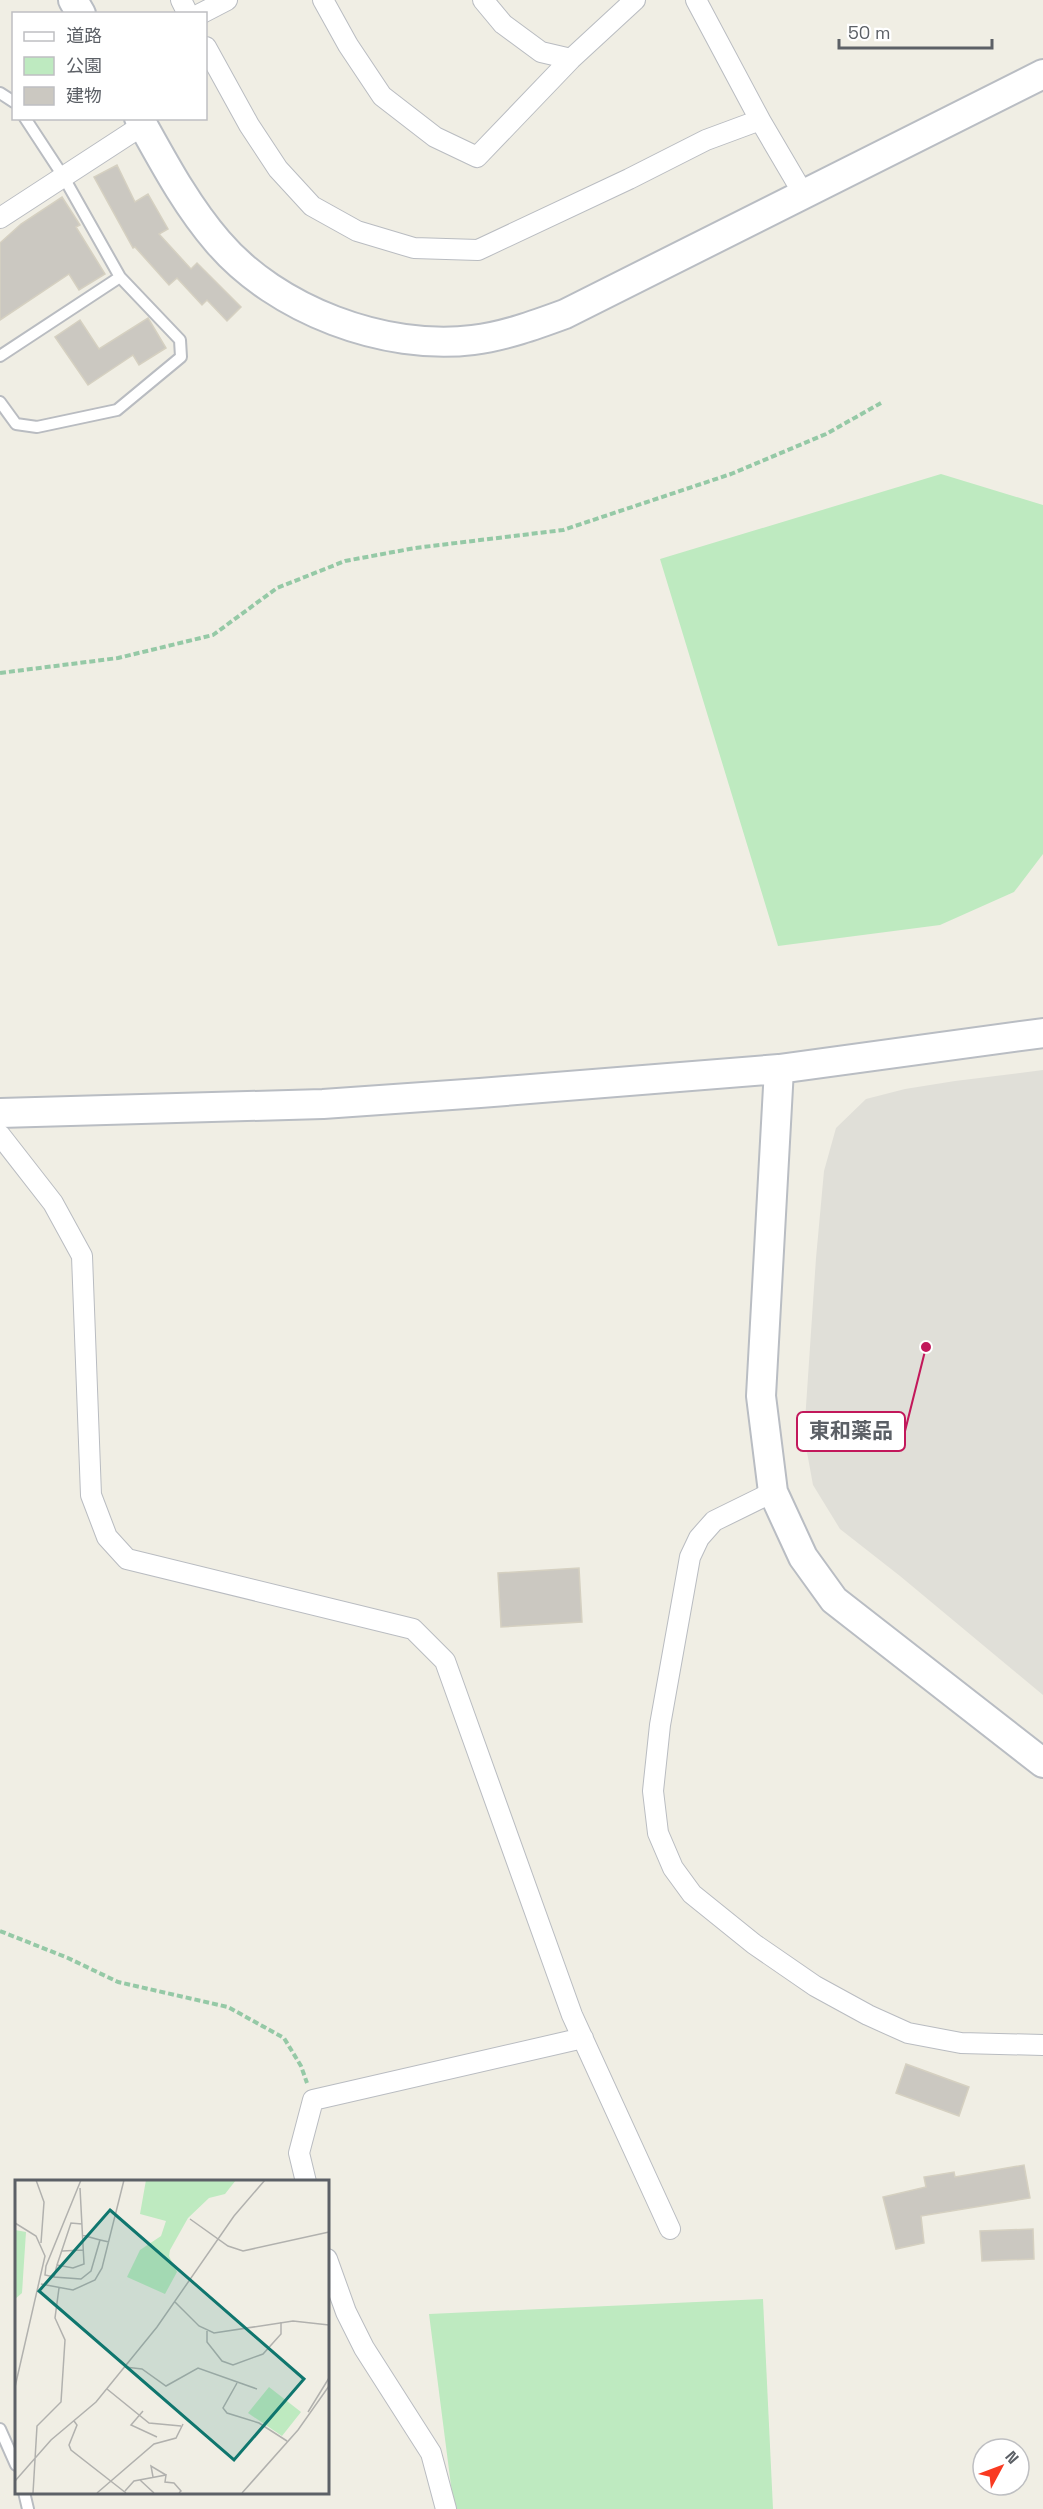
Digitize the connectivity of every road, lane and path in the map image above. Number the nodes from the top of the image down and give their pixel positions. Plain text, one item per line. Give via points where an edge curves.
1 (227, 0) edge
2 (323, 0) edge
3 (483, 0) edge
4 (635, 0) edge
5 (696, 0) edge
6 (204, 12) edge
7 (207, 49) edge
8 (571, 60) junction
9 (1043, 74) edge
10 (26, 120) edge
11 (760, 120) junction
12 (141, 122) edge
13 (63, 176) junction
14 (804, 195) junction
15 (0, 218) edge
16 (120, 277) junction
17 (0, 356) edge
18 (0, 402) edge
19 (881, 403) dead end
20 (0, 673) edge
21 (1043, 1033) edge
22 (779, 1069) junction
23 (0, 1113) edge
24 (0, 1135) edge
25 (773, 1492) junction
26 (1043, 1763) edge
27 (0, 1931) edge
28 (584, 2038) junction
29 (1043, 2044) edge
30 (313, 2100) junction
31 (306, 2180) edge
32 (670, 2229) dead end
33 (328, 2262) edge
34 (0, 2429) edge
35 (15, 2463) edge
36 (24, 2494) edge
37 (28, 2509) edge
38 (446, 2509) edge

1 - 6 street
2 - 8 street via 382,96 435,136 477,157
3 - 8 street via 503,24 541,52
4 - 8 street
5 - 11 street
7 - 11 street via 278,169 312,206 357,231 414,248 478,250 706,140
9 - 14 street
10 - 13 lane
11 - 14 street
12 - 13 street
12 - 14 street via 193,210 219,244 250,273 333,321 381,335 429,342 473,340 565,314
13 - 15 street
13 - 16 lane
16 - 17 lane
16 - 18 lane via 180,340 181,357 117,410 37,427 16,424
19 - 20 path via 826,434 731,474 563,530 415,548 345,561 278,588 213,635 118,658
21 - 22 street
22 - 23 street via 323,1104
22 - 25 street via 761,1396
24 - 28 street via 53,1203 82,1256 91,1495 107,1538 127,1559 413,1629 445,1661 572,2015
25 - 26 street via 803,1557 834,1600
25 - 29 street via 714,1521 699,1538 690,1557 660,1725 653,1791 658,1833 673,1868 692,1894 754,1944 868,2016 908,2033 961,2043
27 - 30 path via 118,1982 228,2007 284,2038 301,2066
28 - 30 street
28 - 32 street
30 - 31 street via 299,2153
33 - 38 street via 364,2348 431,2453
34 - 35 lane
36 - 37 lane

